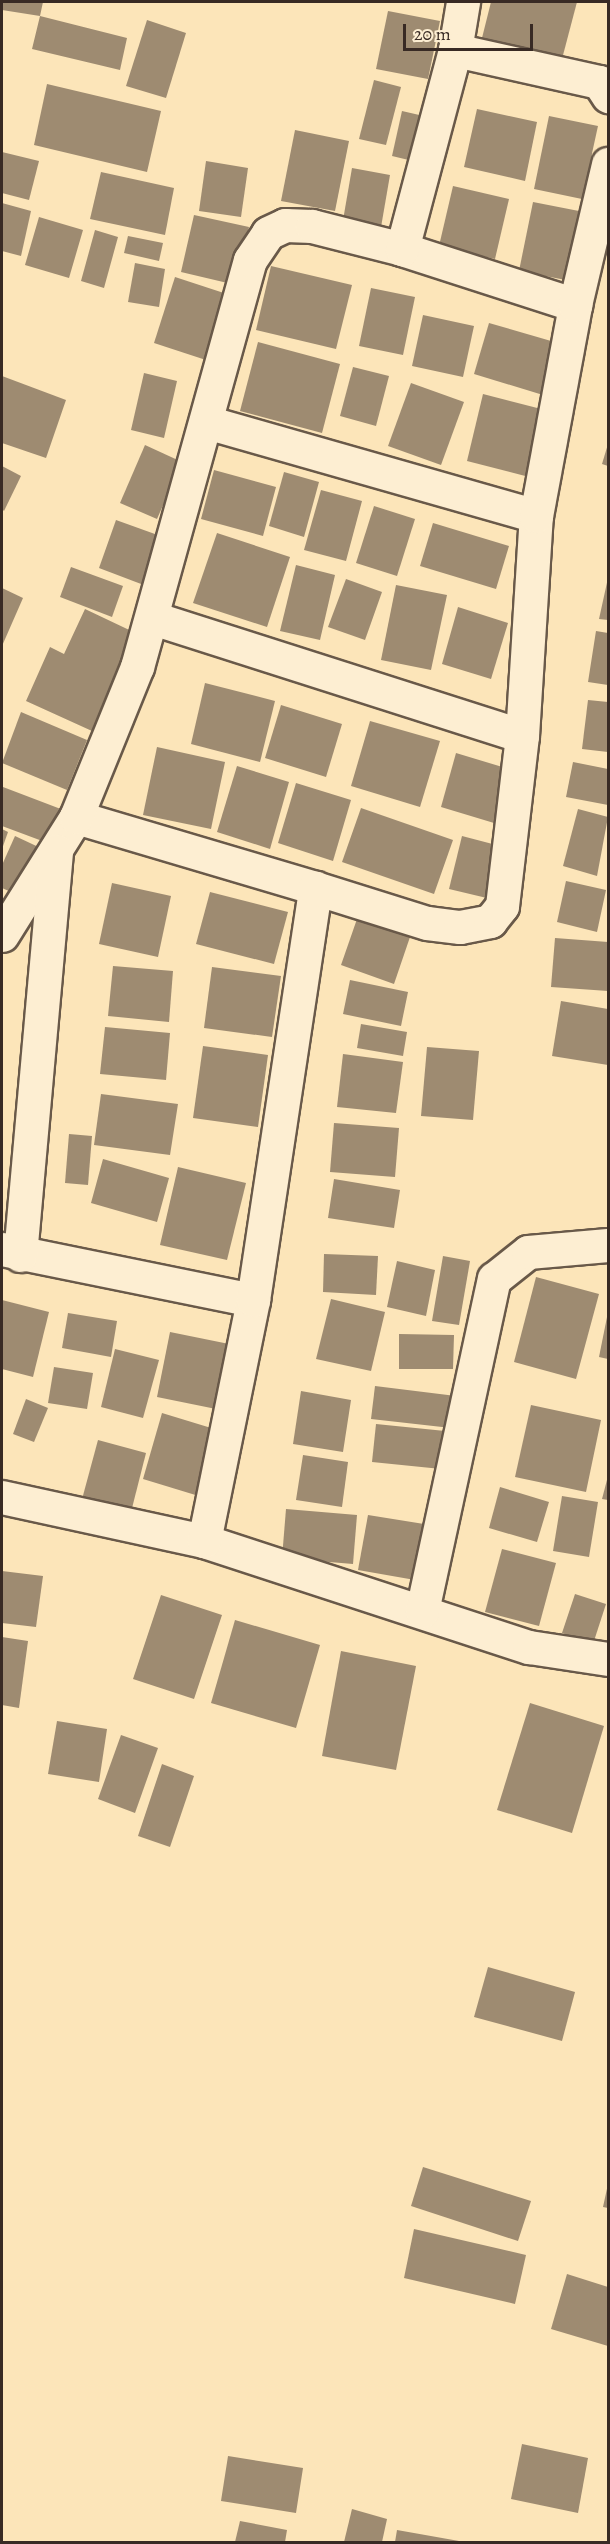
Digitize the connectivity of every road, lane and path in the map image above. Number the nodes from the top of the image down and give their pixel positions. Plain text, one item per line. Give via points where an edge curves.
1 (463, 2) edge
2 (455, 50) junction
3 (609, 96) edge
4 (609, 164) edge
5 (402, 249) junction
6 (575, 306) junction
7 (206, 422) junction
8 (536, 516) junction
9 (153, 618) junction
10 (522, 736) junction
11 (66, 829) junction
12 (315, 888) junction
13 (2, 935) edge
14 (609, 1245) edge
15 (11, 1252) edge
16 (254, 1300) junction
17 (2, 1497) edge
18 (204, 1542) junction
19 (422, 1611) junction
20 (609, 1659) edge

1 - 2 street
2 - 3 street via 599,82
2 - 5 street
4 - 6 street
5 - 6 street
5 - 7 street via 312,226 285,225 268,232 250,260
6 - 8 street
7 - 8 street
7 - 9 street
8 - 10 street
9 - 10 street
9 - 11 street
10 - 12 street via 502,906 490,921 460,927 427,923
11 - 12 street
11 - 13 street
11 - 15 street
12 - 16 street
14 - 19 street via 528,1252 494,1280
15 - 16 street
16 - 18 street
17 - 18 street
18 - 19 street
19 - 20 street via 529,1647

